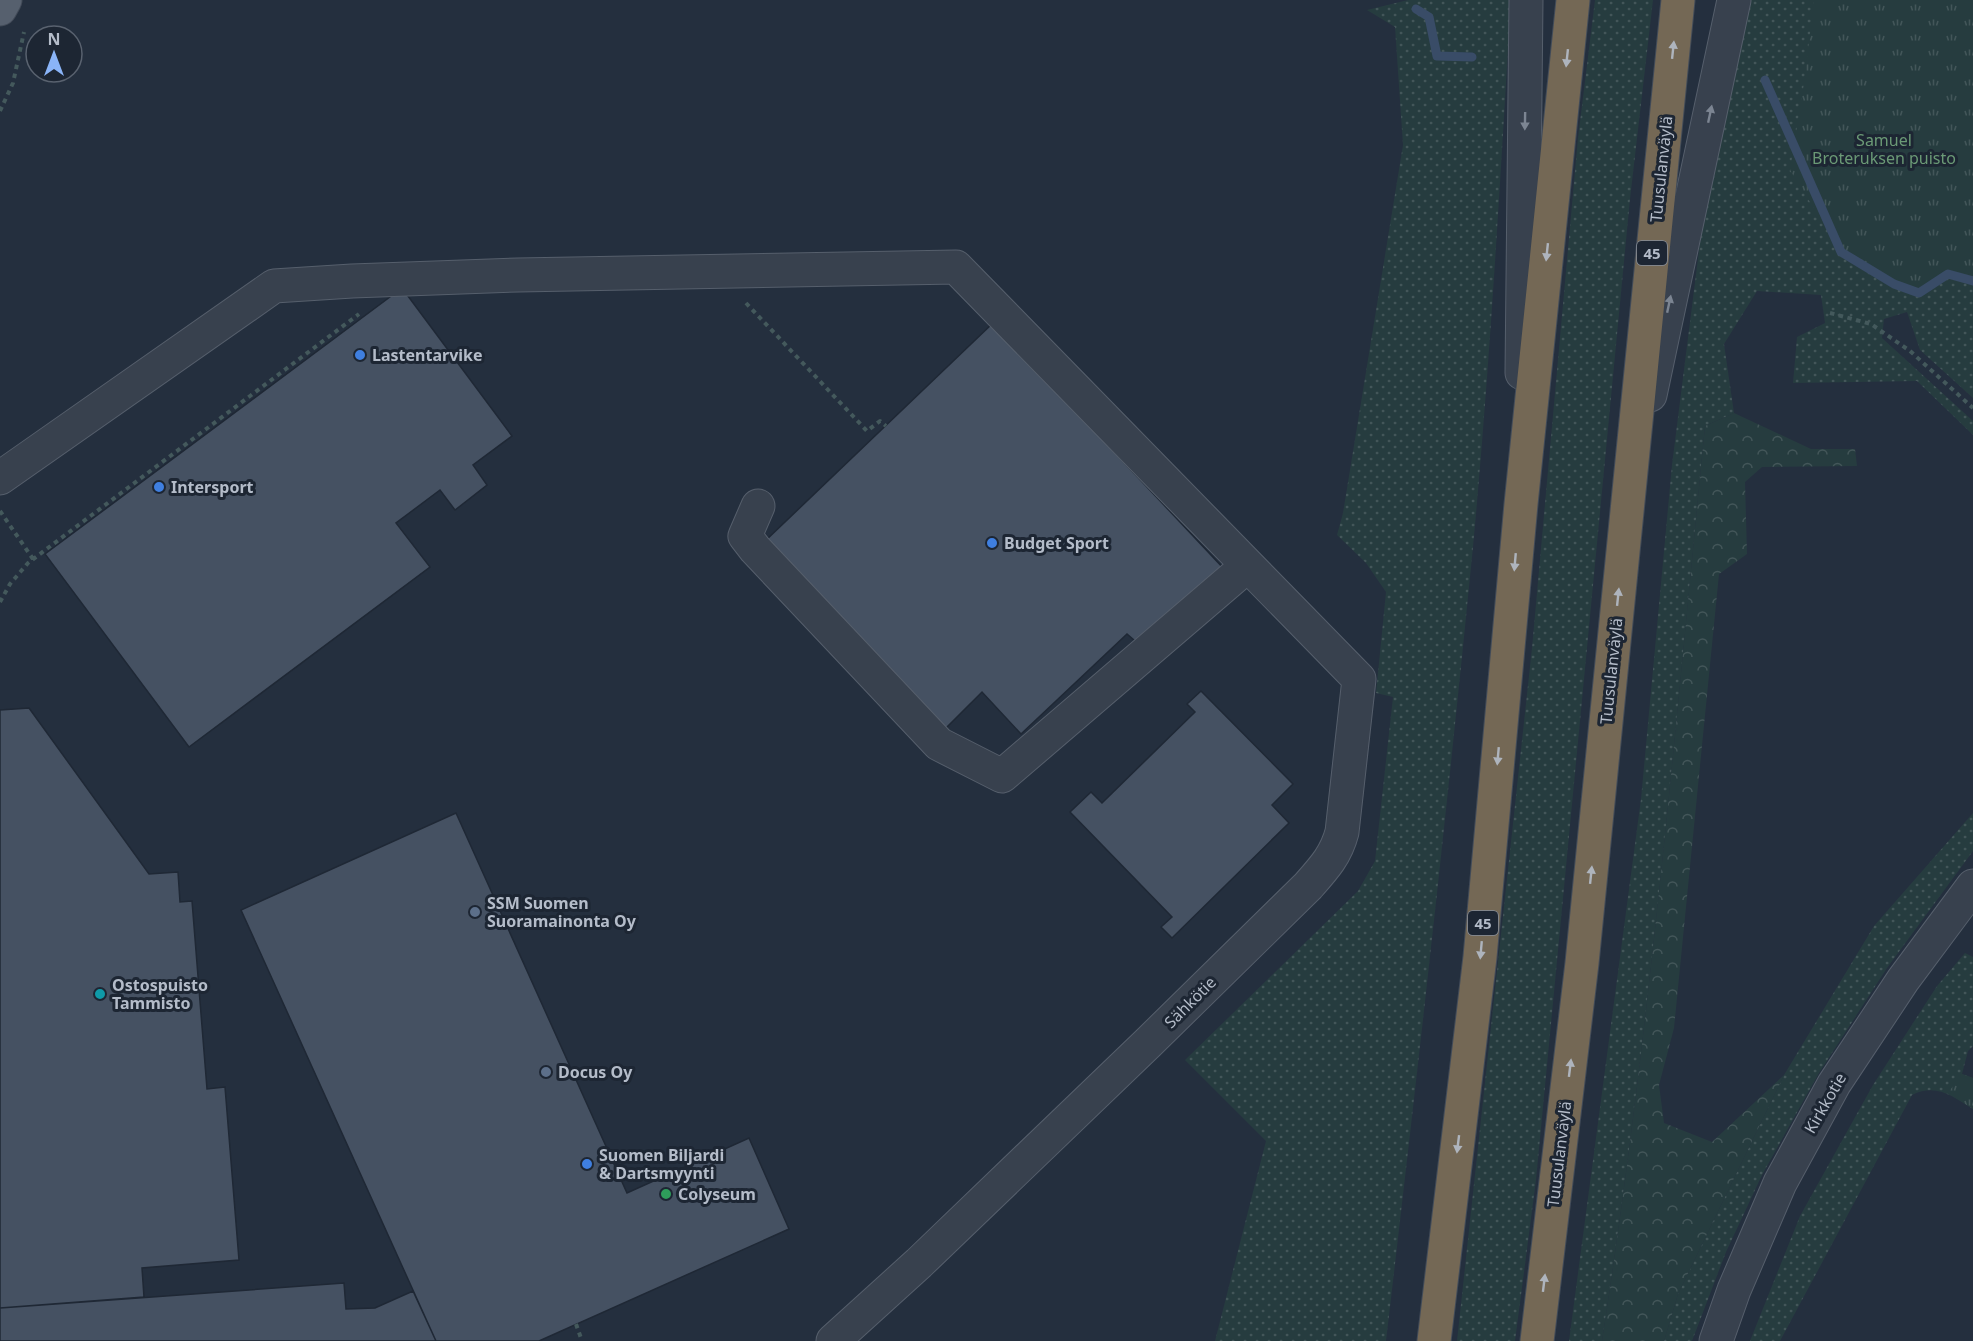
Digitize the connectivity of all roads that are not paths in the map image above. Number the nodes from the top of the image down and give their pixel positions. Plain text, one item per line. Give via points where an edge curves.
1 (5, 0) edge
2 (1526, 0) edge
3 (1573, 0) edge
4 (1678, 0) edge
5 (1734, 0) edge
6 (12, 19) edge
7 (0, 478) edge
8 (1521, 504) junction
9 (1627, 505) junction
10 (758, 506) dead end
11 (1247, 566) junction
12 (1973, 886) edge
13 (833, 1341) edge
14 (1434, 1341) edge
15 (1537, 1341) edge
16 (1716, 1341) edge

1 - 6 main road
2 -> 8 street
3 -> 8 highway, 45
9 -> 4 highway, Tuusulanväylä / 45
9 -> 5 street
7 - 11 street via 274,286 380,280 956,267
8 -> 14 highway, 45 via 1480,957
15 -> 9 highway, Tuusulanväylä / 45 via 1582,963
10 - 11 street via 745,536 755,549 939,744 1002,776
11 - 13 street, Sähkötie via 1359,679 1337,849 1308,886 1148,1044
12 - 16 street, Kirkkotie via 1834,1084 1780,1184

